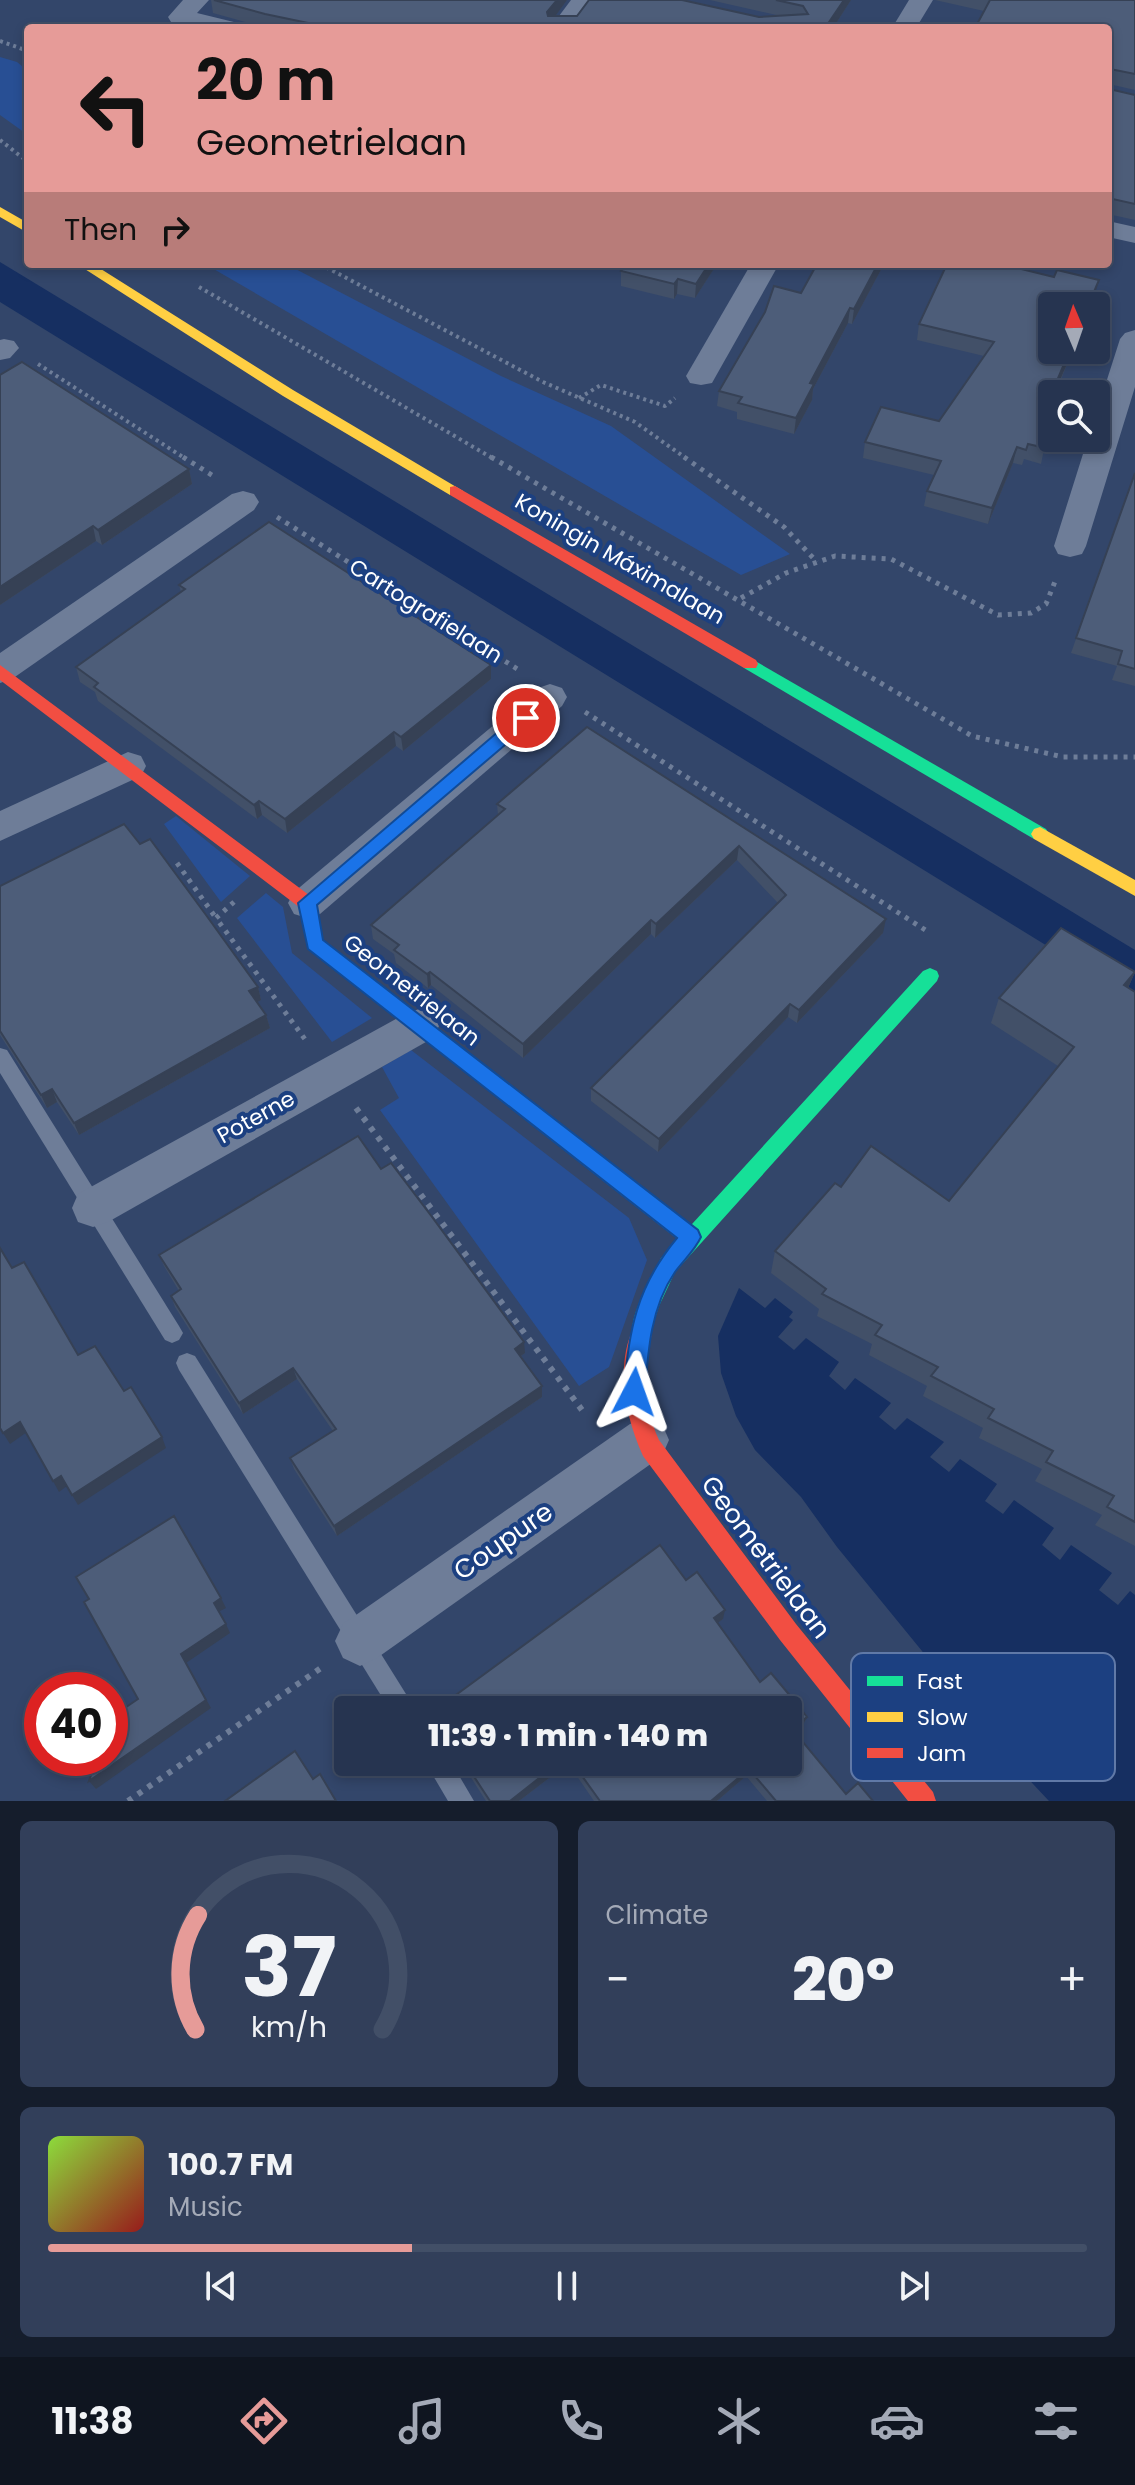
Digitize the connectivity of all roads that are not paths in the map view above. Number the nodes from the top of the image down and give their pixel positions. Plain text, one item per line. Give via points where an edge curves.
1 (197, 0) edge
2 (584, 0) edge
3 (921, 0) edge
4 (211, 24) edge
5 (565, 24) edge
6 (906, 24) edge
7 (0, 211) edge
8 (24, 226) edge
9 (1112, 230) edge
10 (1135, 235) edge
11 (90, 268) edge
12 (763, 268) edge
13 (1135, 339) edge
14 (701, 376) dead end
15 (233, 492) road end
16 (1070, 546) road end
17 (0, 670) edge
18 (553, 694) road end
19 (128, 766) junction
20 (0, 827) edge
21 (1135, 889) edge
22 (307, 903) junction
23 (930, 976) road end
24 (419, 1026) junction
25 (0, 1056) edge
26 (93, 1208) junction
27 (691, 1237) junction
28 (172, 1333) dead end
29 (187, 1363) dead end
30 (633, 1450) junction
31 (360, 1641) junction
32 (395, 1696) edge
33 (851, 1709) edge
34 (446, 1776) edge
35 (908, 1781) edge
36 (462, 1801) edge
37 (924, 1801) edge

1 - 4 street via 180,17
2 - 5 street
3 - 6 street
7 - 8 street
9 - 10 street
11 - 21 street, Koningin Máximalaan via 288,393
12 - 14 street
13 - 16 street
15 - 17 street
17 - 19 street
18 - 22 street
19 - 20 street
19 - 22 street
22 - 24 street, Geometrielaan via 314,943
23 - 27 street, Geometrielaan
24 - 26 street, Poterne
24 - 27 street, Geometrielaan
25 - 26 lane
26 - 28 lane
27 - 30 street, Geometrielaan via 653,1291 638,1343
29 - 31 lane
30 - 31 street, Coupure
30 - 33 street, Geometrielaan via 751,1584
31 - 32 lane
34 - 36 lane
35 - 37 street, Geometrielaan

